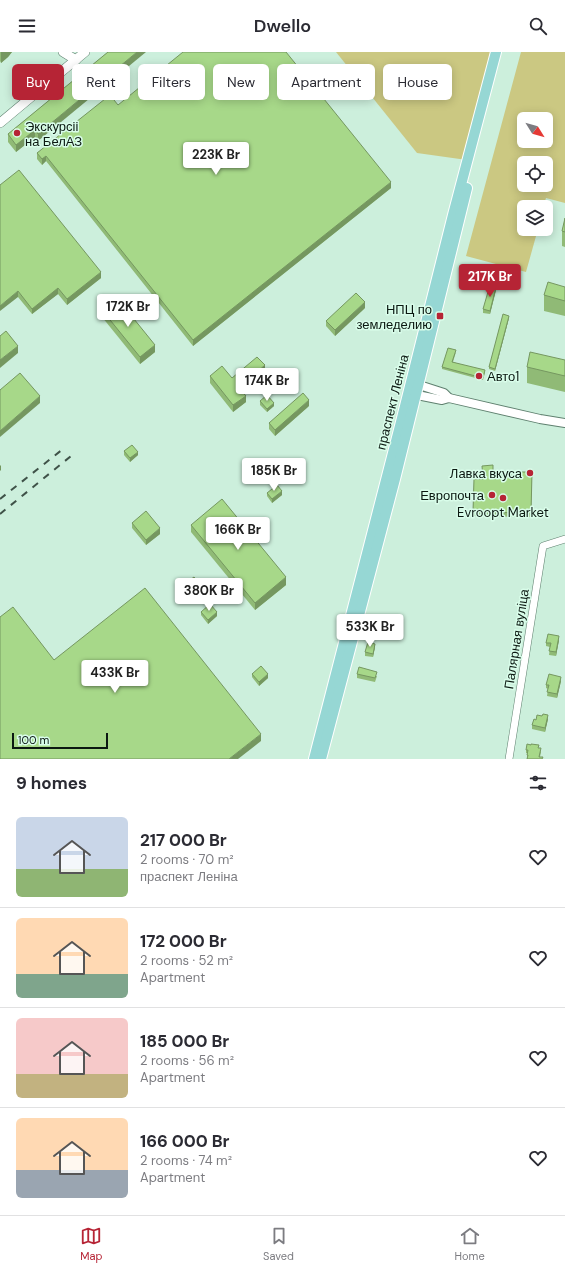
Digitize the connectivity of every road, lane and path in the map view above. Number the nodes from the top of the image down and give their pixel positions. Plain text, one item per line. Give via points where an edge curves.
1 (63, 52) edge
2 (85, 52) edge
3 (496, 52) edge
4 (502, 52) edge
5 (74, 56) edge
6 (0, 123) edge
7 (413, 389) junction
8 (565, 423) edge
9 (565, 539) edge
10 (314, 759) edge
11 (321, 759) edge
12 (509, 759) edge

1 - 5 main road
2 - 5 main road
3 - 7 main road, праспект Леніна via 453,215
4 - 7 main road, праспект Леніна
5 - 6 main road
7 - 8 street via 444,393 449,398
7 - 10 main road, праспект Леніна
7 - 11 main road, праспект Леніна
9 - 12 street, Палярная вуліца via 543,546

